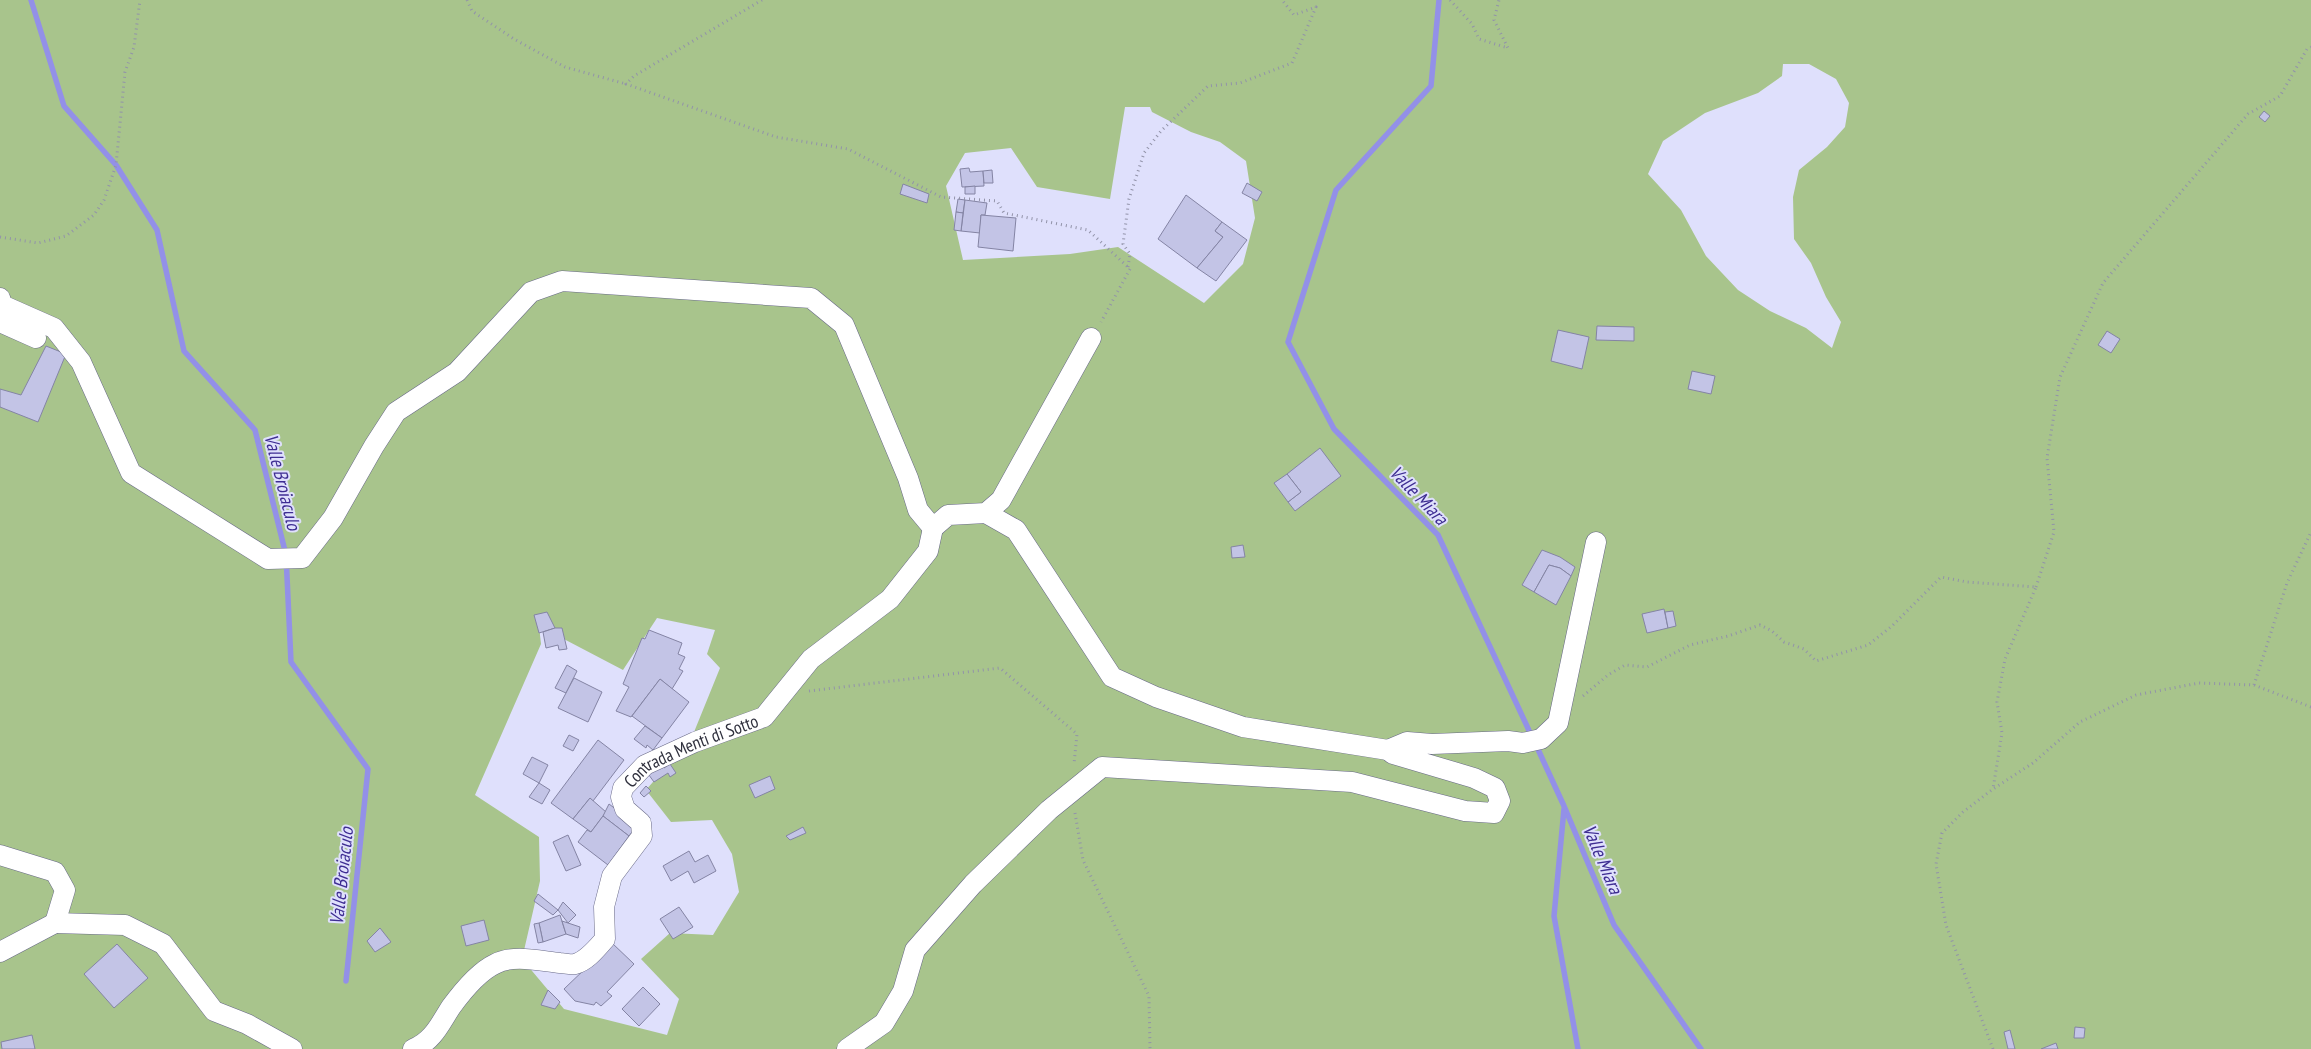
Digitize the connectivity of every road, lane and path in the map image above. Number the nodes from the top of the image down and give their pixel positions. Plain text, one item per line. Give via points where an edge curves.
1 (140, 0) edge
2 (467, 0) edge
3 (762, 0) edge
4 (1282, 0) edge
5 (1450, 0) edge
6 (1499, 0) edge
7 (2311, 47) edge
8 (626, 84) junction
9 (0, 237) edge
10 (1128, 267) junction
11 (0, 298) edge
12 (0, 322) edge
13 (36, 338) dead end
14 (1091, 338) joint
15 (986, 513) junction
16 (933, 528) junction
17 (2311, 532) edge
18 (1596, 542) dead end
19 (2036, 587) junction
20 (2254, 685) junction
21 (782, 695) junction
22 (1563, 700) junction
23 (2311, 707) edge
24 (1388, 750) junction
25 (1993, 789) junction
26 (1072, 791) junction
27 (0, 855) edge
28 (55, 923) junction
29 (0, 952) edge
30 (292, 1049) edge
31 (413, 1049) edge
32 (847, 1049) edge
33 (1150, 1049) edge
34 (1992, 1049) edge

1 - 9 path via 134,47 125,72 116,165 104,200 94,215 66,236 38,243
2 - 8 path via 472,11 565,67
3 - 8 path via 634,76
4 - 10 path via 1294,15 1316,7 1292,63 1240,82 1208,86 1144,153 1129,199 1125,224 1123,244 1130,254
5 - 6 path via 1472,24 1479,39 1508,48 1494,20
7 - 19 path via 2280,96 2248,114 2103,284 2060,377 2047,458 2054,532
8 - 10 path via 776,138 848,149 941,197 997,201 1004,213 1088,230
10 - 14 path via 1130,269
11 - 16 street via 2,304 54,328 81,362 131,474 268,559 274,559 302,558 333,518 396,412 456,372 531,292 562,281 811,298 844,325 908,478 918,510
12 - 13 street
14 - 15 street via 1001,500
15 - 16 street via 948,515
15 - 24 street via 1016,530 1112,677 1156,697 1243,727
16 - 21 street, Contrada Menti di Sotto via 928,551 890,599 812,659
17 - 20 path via 2287,583
18 - 22 street
19 - 22 path via 1941,577 1868,645 1816,661 1804,649 1784,642 1760,625 1690,645 1647,666 1626,665 1608,674 1582,697
19 - 25 path via 2005,659 1997,702 2002,733
20 - 23 path
20 - 25 path via 2199,683 2136,695 2080,722 2033,763
21 - 26 path via 1000,668 1077,734
21 - 31 street, Contrada Menti di Sotto via 764,717 645,764 622,788 621,797 626,809 641,823 642,836 612,876 604,907 605,939 592,954 575,964 519,960 495,964 475,979 452,1006 436,1033
22 - 24 street via 1558,724 1532,741 1407,742
24 - 26 street via 1496,788 1500,801 1494,813 1465,811 1352,782 1102,766
25 - 34 path via 1942,833 1936,864 1946,925
26 - 32 street via 973,884 915,950 903,992 884,1023
26 - 33 path via 1083,860 1149,996
27 - 28 street via 55,872 65,890
28 - 29 street
28 - 30 street via 125,925 163,944 214,1011 247,1024

